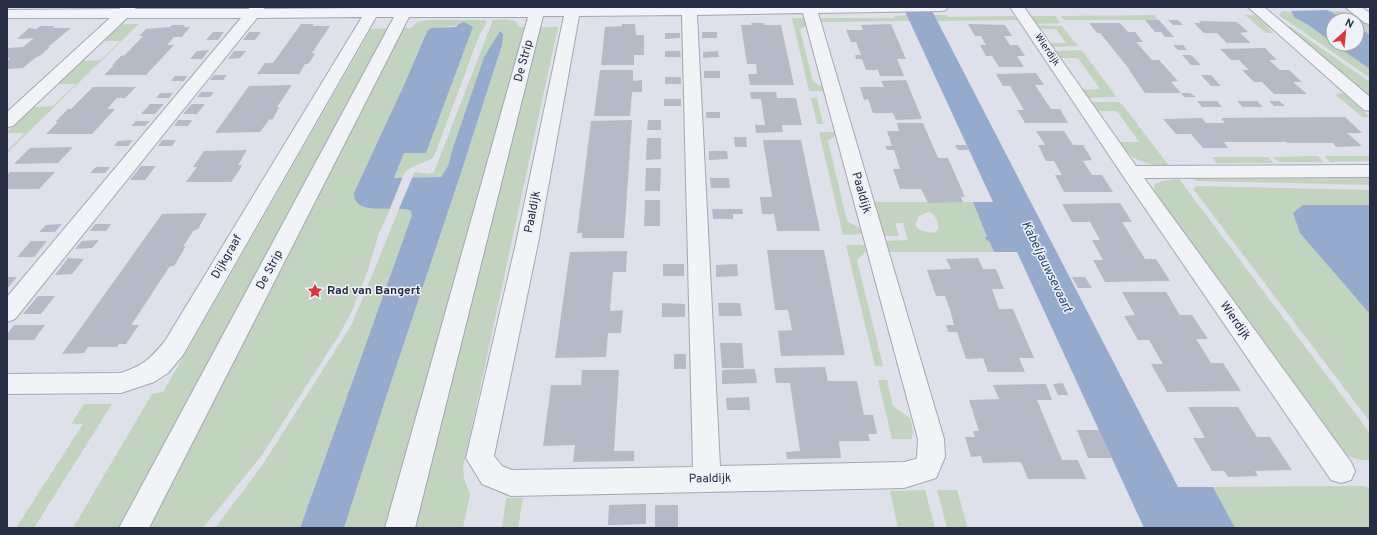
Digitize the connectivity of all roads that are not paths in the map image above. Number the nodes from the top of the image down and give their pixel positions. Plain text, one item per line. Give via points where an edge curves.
1 (940, 7) edge
2 (1017, 7) edge
3 (1255, 7) edge
4 (1352, 7) edge
5 (690, 8) edge
6 (809, 8) edge
7 (894, 8) edge
8 (256, 9) edge
9 (373, 9) edge
10 (406, 9) edge
11 (538, 9) edge
12 (573, 9) edge
13 (127, 10) edge
14 (14, 14) edge
15 (1370, 20) edge
16 (1370, 106) edge
17 (7, 122) edge
18 (1370, 171) edge
19 (1130, 172) junction
20 (7, 314) edge
21 (7, 384) edge
22 (1340, 471) dead end
23 (707, 479) junction
24 (134, 528) edge
25 (400, 528) edge

1 - 7 street
2 - 19 street, Wierdijk
3 - 16 street
4 - 15 street
5 - 6 street
5 - 12 street
5 - 23 street
6 - 7 street
6 - 23 street, Paaldijk via 931,439 931,457 926,469 904,475
8 - 9 street
8 - 13 street
8 - 20 street
9 - 10 street
9 - 21 street, Dijkgraaf via 174,348 159,366 145,375 121,383
10 - 11 street
10 - 24 street, De Strip
11 - 12 street
11 - 25 street, De Strip
12 - 23 street, Paaldijk via 527,243 480,458 492,475 511,483
13 - 14 street
13 - 17 street
18 - 19 street
19 - 22 street, Wierdijk

